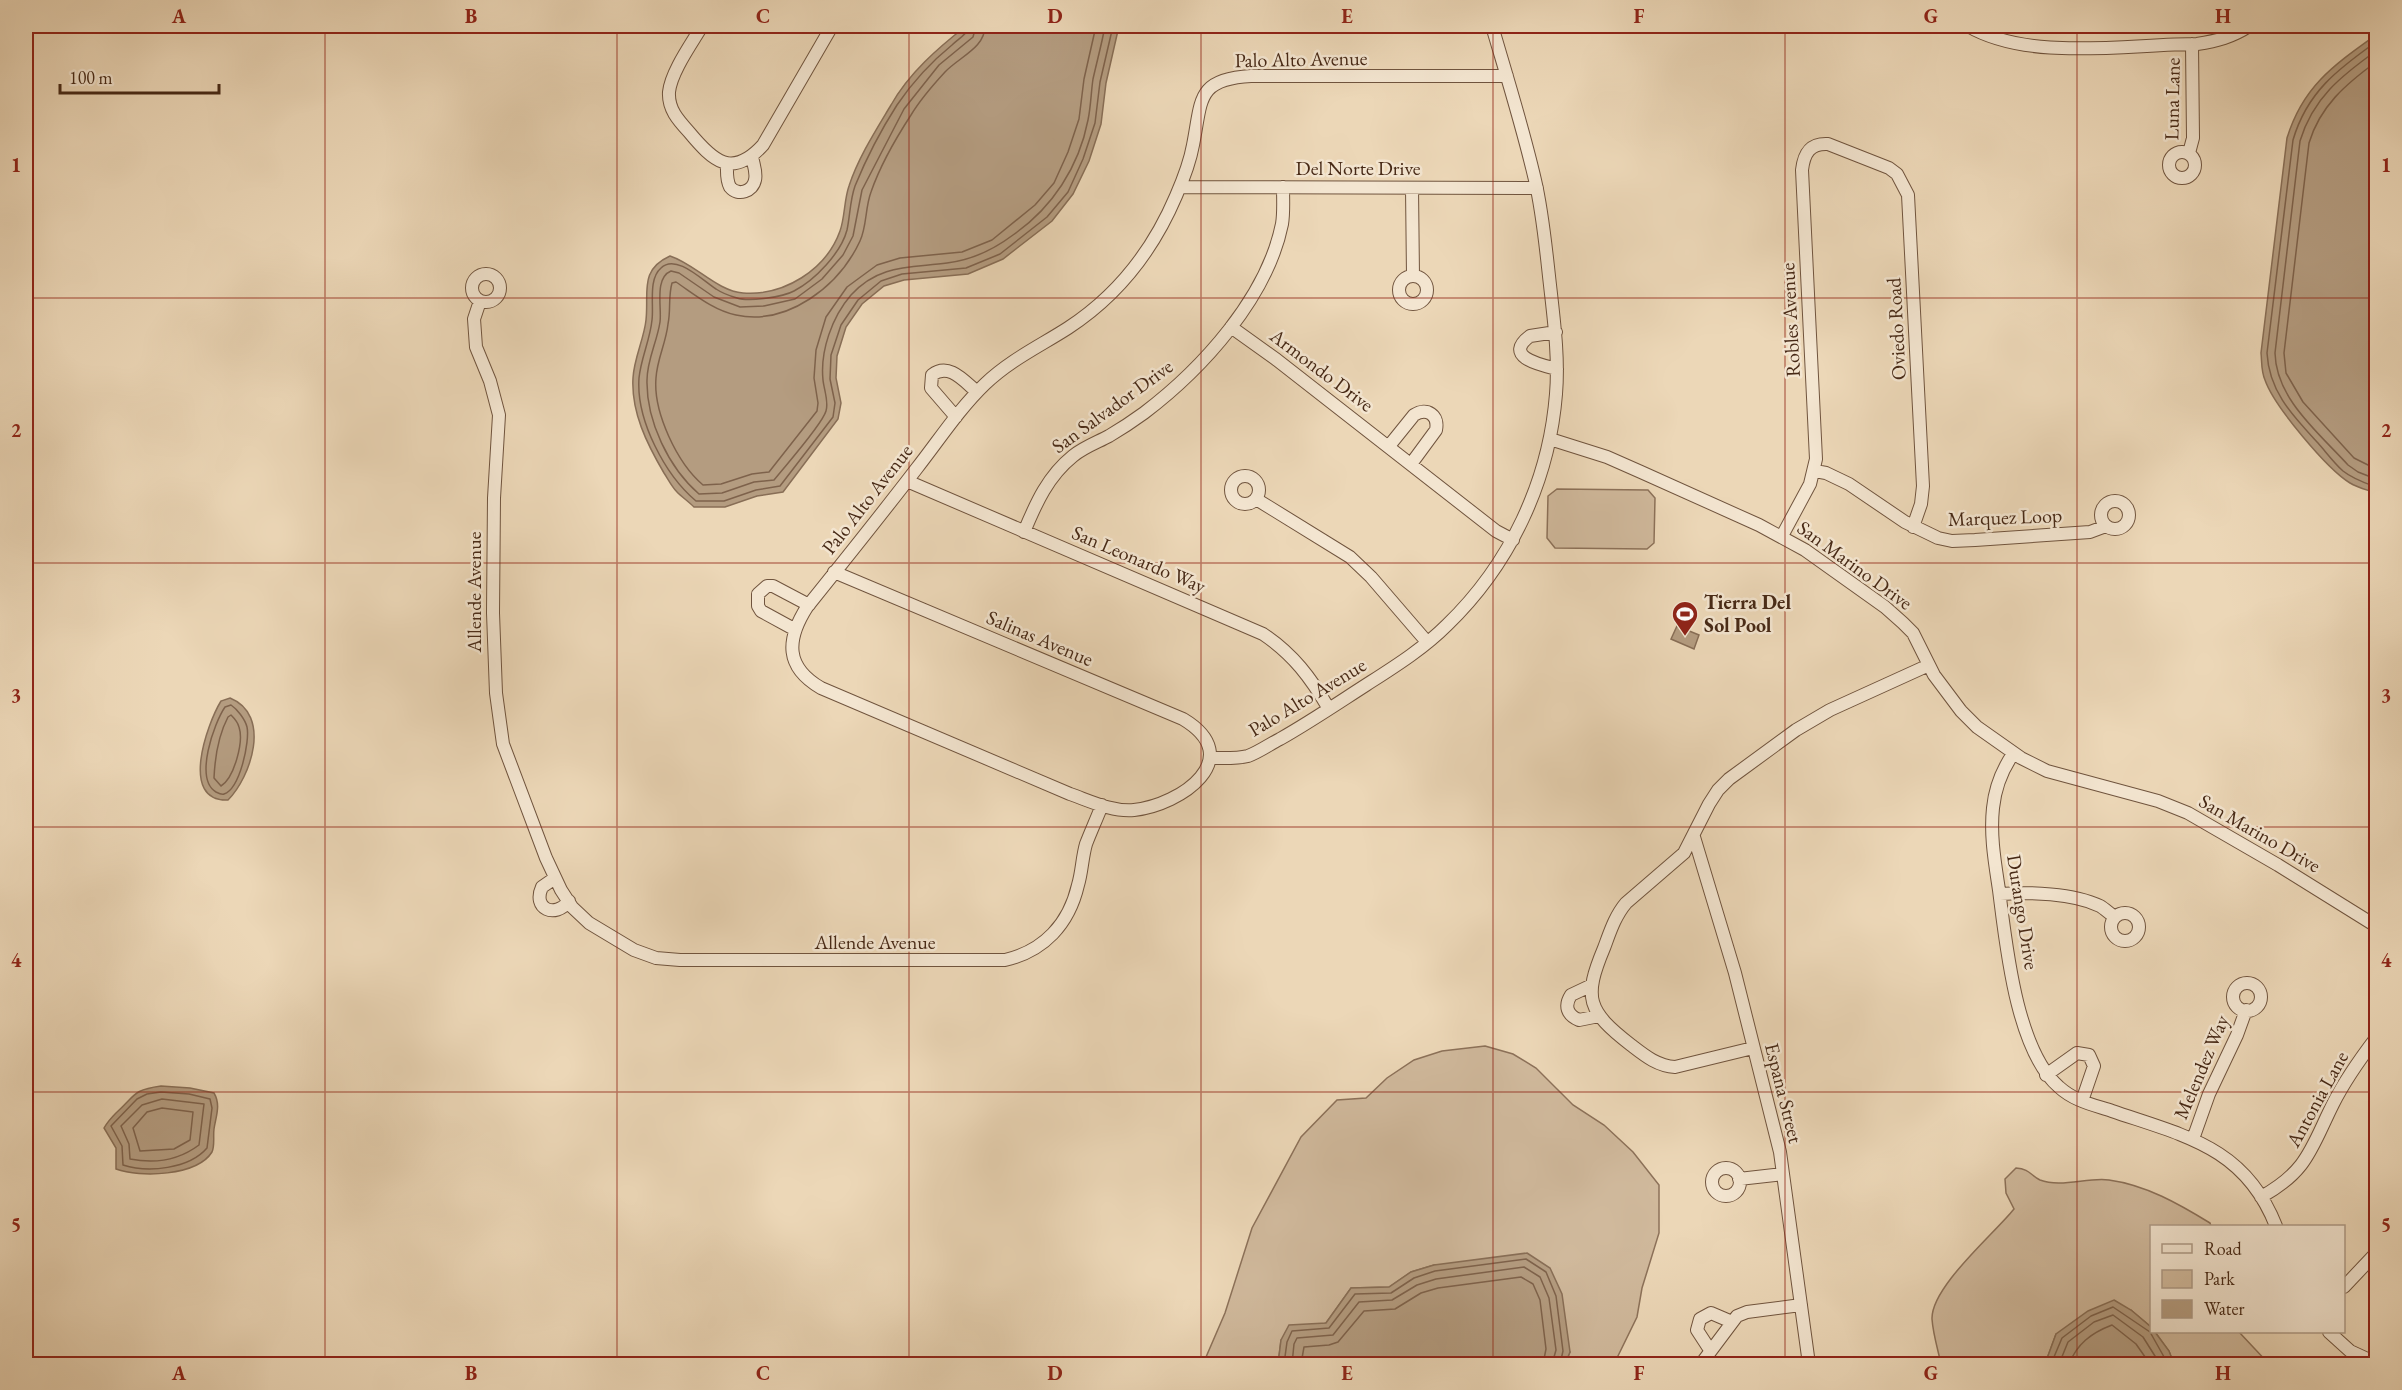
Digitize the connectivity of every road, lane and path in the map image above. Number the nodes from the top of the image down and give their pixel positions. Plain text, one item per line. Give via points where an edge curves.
1 (702, 26) edge
2 (832, 26) edge
3 (1492, 26) edge
4 (1968, 26) edge
5 (2249, 26) edge
6 (2192, 44) junction
7 (1507, 76) junction
8 (2189, 153) dead end
9 (752, 156) junction
10 (1858, 156) joint
11 (733, 163) junction
12 (1180, 187) junction
13 (1283, 187) junction
14 (1412, 188) junction
15 (1537, 188) junction
16 (1413, 276) dead end
17 (480, 301) dead end
18 (1231, 327) junction
19 (1556, 332) junction
20 (1557, 369) junction
21 (977, 392) junction
22 (956, 417) junction
23 (1550, 439) junction
24 (1389, 446) junction
25 (1411, 464) junction
26 (1815, 471) junction
27 (907, 481) junction
28 (1256, 499) dead end
29 (2106, 526) dead end
30 (1913, 527) junction
31 (1024, 532) junction
32 (1782, 536) junction
33 (1513, 540) junction
34 (834, 572) junction
35 (809, 605) junction
36 (794, 629) junction
37 (1427, 642) junction
38 (1929, 665) junction
39 (1329, 709) junction
40 (2013, 754) junction
41 (1211, 758) junction
42 (1102, 805) junction
43 (1694, 837) junction
44 (555, 878) junction
45 (2000, 894) junction
46 (569, 901) junction
47 (2115, 917) dead end
48 (2376, 926) edge
49 (1590, 986) junction
50 (2246, 1010) dead end
51 (1599, 1016) junction
52 (2376, 1038) edge
53 (1753, 1048) junction
54 (2046, 1075) junction
55 (2082, 1101) junction
56 (2193, 1139) junction
57 (1783, 1174) junction
58 (1739, 1179) dead end
59 (2261, 1197) junction
60 (2275, 1225) edge
61 (2376, 1253) edge
62 (2345, 1285) edge
63 (1801, 1305) junction
64 (1732, 1322) junction
65 (2330, 1333) edge
66 (1710, 1350) junction
67 (2376, 1364) edge
68 (1701, 1365) edge
69 (1809, 1365) edge

1 - 11 street via 672,80 670,103 677,118 705,151 713,158
2 - 9 street via 765,142
3 - 7 street, Palo Alto Avenue
4 - 6 street via 2000,40 2041,47
5 - 6 street via 2217,41
6 - 8 street, Luna Lane via 2193,138
7 - 12 street, Palo Alto Avenue via 1251,76 1220,81 1204,94 1200,104
7 - 15 street, Palo Alto Avenue
9 - 11 street
9 - 11 street via 755,180 751,189 743,192 728,184
10 - 26 street, Robles Avenue via 1818,143 1804,156 1802,170
10 - 30 street, Oviedo Road via 1897,174 1908,195 1923,486
12 - 13 street, Del Norte Drive
12 - 21 street, Palo Alto Avenue via 1159,231 1128,276 1067,328 1002,369
13 - 14 street, Del Norte Drive
13 - 18 street, San Salvador Drive via 1282,223 1275,248
14 - 15 street, Del Norte Drive
14 - 16 street
15 - 19 street, Palo Alto Avenue
17 - 44 street, Allende Avenue via 474,319 476,347 499,414 493,542 494,670 499,719 511,768
18 - 24 street, Armondo Drive
18 - 31 street, San Salvador Drive via 1170,392 1061,467 1042,492
19 - 20 street, Palo Alto Avenue
19 - 20 street via 1530,336 1521,352 1529,362
20 - 23 street, Palo Alto Avenue
21 - 22 street, Palo Alto Avenue
21 - 22 street via 950,371 940,370 932,375 931,388
22 - 27 street, Palo Alto Avenue
23 - 32 street, San Marino Drive via 1616,461
23 - 33 street, Palo Alto Avenue via 1543,471
24 - 25 street, Armondo Drive
24 - 25 street via 1414,415 1426,411 1436,418 1436,430
25 - 33 street, Armondo Drive
26 - 30 street, Marquez Loop via 1849,484
26 - 32 street, Robles Avenue
27 - 31 street, San Leonardo Way
27 - 34 street, Palo Alto Avenue
28 - 37 street via 1350,557
29 - 30 street, Marquez Loop via 2090,532 1952,541
31 - 39 street, San Leonardo Way via 1263,634 1298,662
32 - 38 street, San Marino Drive via 1899,619 1913,633
33 - 37 street, Palo Alto Avenue via 1465,607
34 - 35 street, Palo Alto Avenue
34 - 41 street, Salinas Avenue via 1183,719 1204,734 1211,747
35 - 36 street, Palo Alto Avenue
35 - 36 street via 773,586 758,594 761,610
36 - 42 street via 791,646 798,669 821,688
37 - 39 street, Palo Alto Avenue
38 - 40 street, San Marino Drive via 1961,711
38 - 43 street via 1830,710 1729,779 1709,804
39 - 41 street, Palo Alto Avenue via 1248,756
40 - 45 street, Durango Drive via 2000,777 1993,810 1993,848
40 - 48 street, San Marino Drive via 2047,771 2188,813
41 - 42 street via 1193,783 1166,802 1132,810
42 - 46 street, Allende Avenue via 1086,844 1077,892 1068,915 1044,943 1005,960 656,958 608,937
43 - 49 street via 1678,859 1619,911
43 - 53 street, Espana Street
44 - 46 street, Allende Avenue
44 - 46 street via 542,887 542,906 561,910
45 - 47 street via 2050,895 2082,901
45 - 54 street, Durango Drive via 2016,992 2032,1047
49 - 51 street
49 - 51 street via 1571,995 1566,1007 1579,1020
50 - 56 street, Melendez Way
51 - 53 street via 1644,1055 1665,1066
52 - 59 street, Antonia Lane via 2345,1081 2301,1167 2280,1187
53 - 57 street, Espana Street
54 - 55 street, Durango Drive via 2067,1095
54 - 55 street via 2077,1053 2089,1055 2094,1066
55 - 56 street, Durango Drive
56 - 59 street, Durango Drive via 2232,1162
57 - 58 street
57 - 63 street, Espana Street
59 - 60 street, Durango Drive
61 - 62 street
63 - 64 street via 1747,1312
63 - 69 street, Espana Street
64 - 66 street
64 - 66 street via 1711,1313 1700,1318 1697,1330
65 - 67 street via 2350,1351
66 - 68 street

